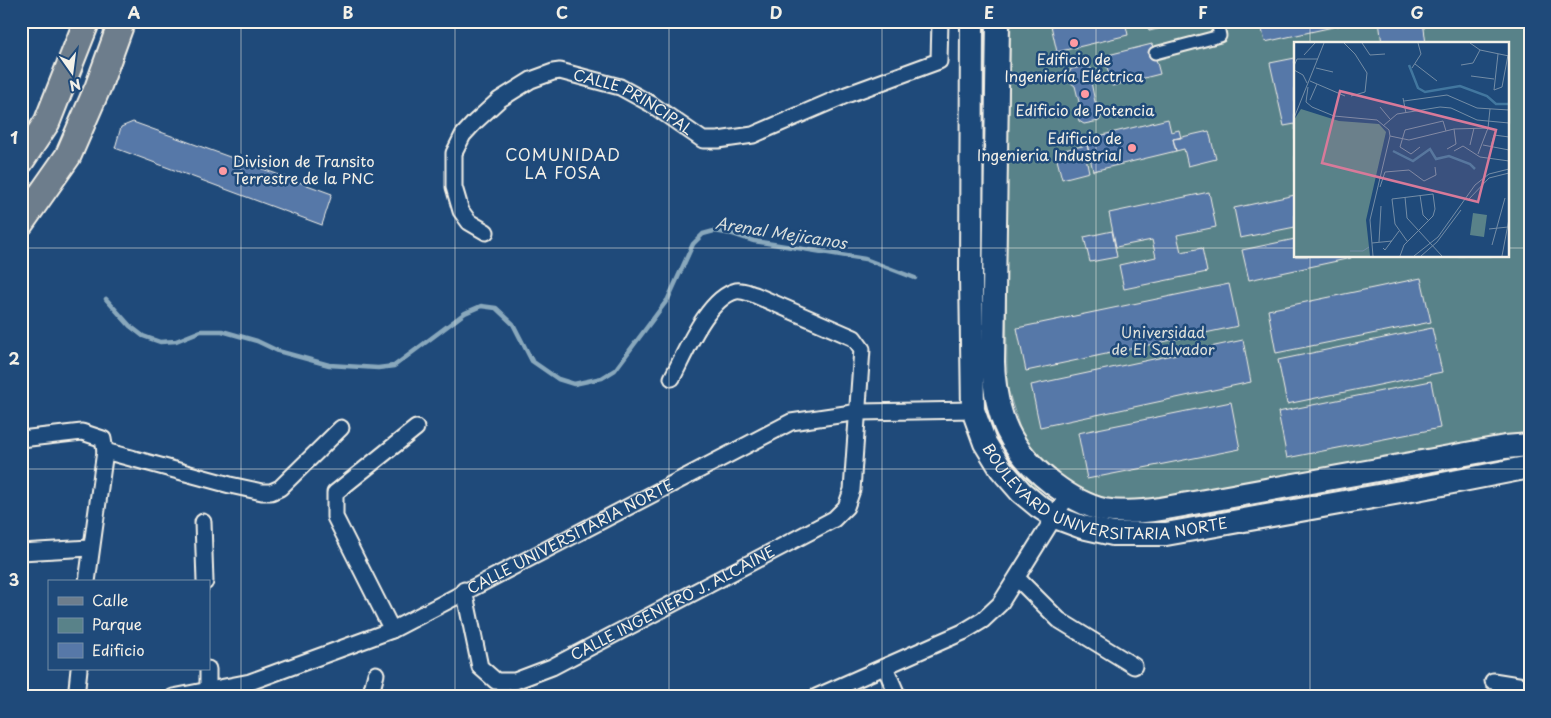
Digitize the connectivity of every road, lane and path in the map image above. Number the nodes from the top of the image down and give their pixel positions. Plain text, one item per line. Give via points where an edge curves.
1 (86, 21) edge
2 (104, 21) edge
3 (121, 21) edge
4 (940, 21) edge
5 (972, 21) edge
6 (998, 21) edge
7 (1217, 21) edge
8 (1155, 53) dead end
9 (68, 68) junction
10 (100, 80) junction
11 (21, 161) edge
12 (21, 223) edge
13 (486, 232) dead end
14 (672, 378) dead end
15 (973, 410) junction
16 (859, 412) junction
17 (341, 428) dead end
18 (416, 428) dead end
19 (21, 439) edge
20 (1530, 445) edge
21 (105, 451) junction
22 (1530, 467) edge
23 (1068, 496) junction
24 (1056, 517) junction
25 (203, 522) dead end
26 (90, 548) junction
27 (21, 552) edge
28 (1017, 578) junction
29 (87, 580) edge
30 (205, 580) edge
31 (464, 590) junction
32 (392, 630) junction
33 (1134, 666) dead end
34 (885, 667) junction
35 (79, 670) edge
36 (208, 670) edge
37 (376, 674) dead end
38 (1492, 680) dead end
39 (1530, 687) edge
40 (208, 688) junction
41 (76, 697) edge
42 (172, 697) edge
43 (370, 697) edge
44 (816, 697) edge
45 (898, 697) edge

1 - 9 main road
2 - 3 main road via 109,26
3 - 10 main road
4 - 13 street, CALLE PRINCIPAL via 939,61 733,140 703,140 620,87 560,71 531,80 499,100 475,122 454,153 454,187 461,211 469,222
5 - 15 main road, BOULEVARD UNIVERSITARIA NORTE via 970,275
6 - 23 main road, BOULEVARD UNIVERSITARIA NORTE via 996,398 1004,425 1021,454
7 - 8 street via 1220,36
9 - 10 main road via 80,59 92,57 101,65
9 - 11 main road via 48,122
10 - 12 main road via 68,156
14 - 16 street, CALLE INGENIERO J. ALCAINE via 708,312 721,299 742,291 854,338 861,344
15 - 16 street, CALLE UNIVERSITARIA NORTE
15 - 24 main road, BOULEVARD UNIVERSITARIA NORTE via 985,443 1002,469 1021,492
16 - 31 street, CALLE UNIVERSITARIA NORTE via 791,422
16 - 31 street, CALLE INGENIERO J. ALCAINE via 852,490 846,507 834,519 552,667 515,681 496,680 480,668
17 - 21 street via 280,488 271,492 230,485
18 - 32 street via 335,493 335,517
19 - 21 street via 82,432 97,435 103,440
20 - 23 main road, BOULEVARD UNIVERSITARIA NORTE via 1149,510 1106,510
21 - 26 street
22 - 24 main road, BOULEVARD UNIVERSITARIA NORTE via 1166,534 1113,534
23 - 24 street
24 - 28 street
25 - 30 street
26 - 27 street
26 - 29 street
28 - 33 street via 1059,620
28 - 34 street via 1000,604 983,620
31 - 32 street, CALLE UNIVERSITARIA NORTE
32 - 40 street, CALLE UNIVERSITARIA NORTE via 250,682
34 - 44 street
34 - 45 street
35 - 41 street
36 - 40 street
37 - 43 street
38 - 39 street
40 - 42 street, CALLE UNIVERSITARIA NORTE

